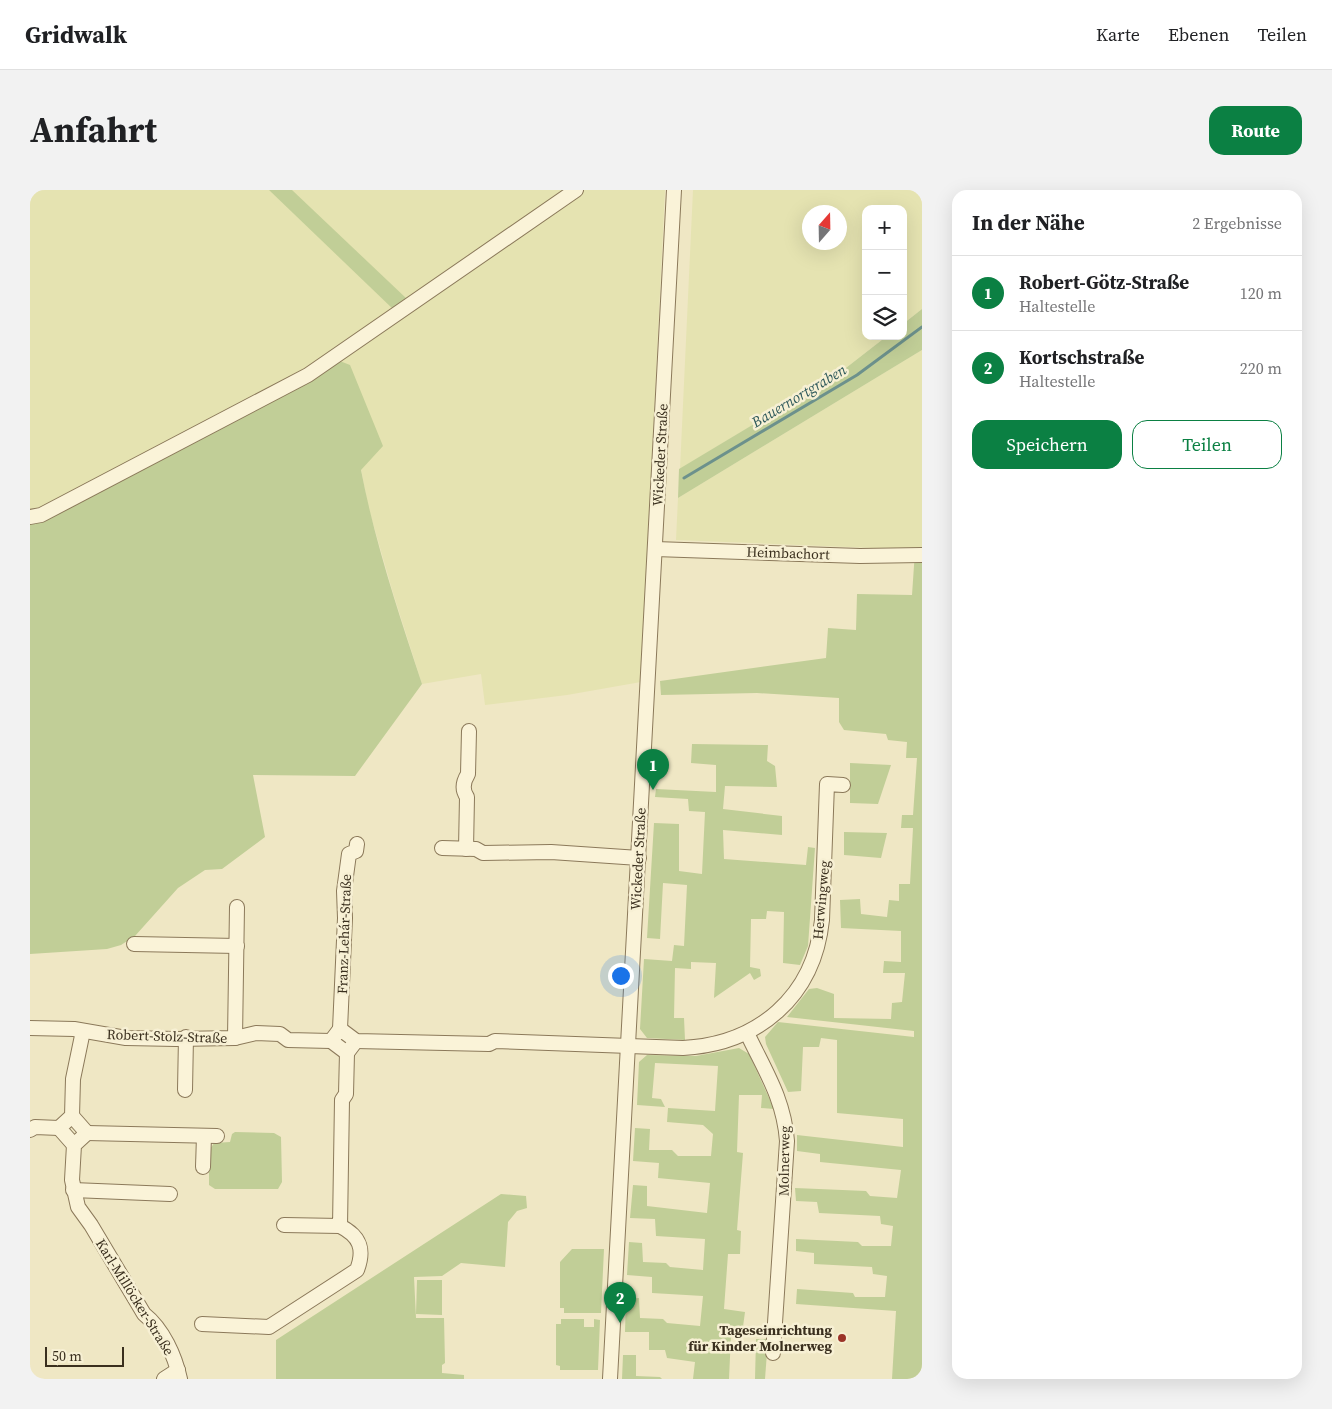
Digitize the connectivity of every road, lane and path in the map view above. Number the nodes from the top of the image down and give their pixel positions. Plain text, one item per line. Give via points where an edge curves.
1 (576, 190) edge
2 (674, 190) edge
3 (30, 517) edge
4 (655, 550) junction
5 (922, 556) edge
6 (468, 731) dead end
7 (843, 785) dead end
8 (357, 844) dead end
9 (442, 848) dead end
10 (466, 849) junction
11 (639, 858) junction
12 (237, 907) dead end
13 (134, 944) dead end
14 (237, 946) junction
15 (30, 1028) edge
16 (340, 1029) junction
17 (84, 1031) junction
18 (747, 1033) junction
19 (186, 1037) junction
20 (235, 1038) junction
21 (331, 1041) junction
22 (356, 1041) junction
23 (628, 1045) junction
24 (347, 1052) junction
25 (185, 1090) dead end
26 (72, 1116) junction
27 (59, 1128) junction
28 (30, 1130) edge
29 (87, 1133) junction
30 (74, 1145) junction
31 (203, 1167) dead end
32 (73, 1190) junction
33 (170, 1194) dead end
34 (284, 1225) dead end
35 (340, 1226) junction
36 (202, 1324) dead end
37 (773, 1352) dead end
38 (179, 1375) edge
39 (164, 1379) edge
40 (610, 1379) edge

1 - 3 street via 308,374 41,515
2 - 4 street, Wickeder Straße
4 - 5 street, Heimbachort
4 - 11 street, Wickeder Straße
6 - 10 street via 468,774 464,780 464,792 468,798
7 - 18 street, Herwingweg via 827,784 822,920 812,964 789,1000 771,1018
8 - 16 street, Franz-Lehár-Straße via 356,851 349,854 344,892
9 - 10 street
10 - 11 street via 483,853
11 - 23 street, Wickeder Straße
12 - 14 street
13 - 14 street
14 - 20 street
15 - 17 street, Robert-Stolz-Straße
16 - 21 street
16 - 22 street
17 - 19 street, Robert-Stolz-Straße via 126,1038
17 - 26 street via 73,1079
18 - 23 street, Herwingweg via 704,1047
18 - 37 street, Molnerweg via 779,1098 786,1122
19 - 20 street, Robert-Stolz-Straße
19 - 25 street
20 - 21 street, Robert-Stolz-Straße via 256,1033 280,1034 288,1040
21 - 24 street
22 - 23 street
22 - 24 street
23 - 40 street, Wickeder Straße
24 - 35 street via 346,1094 342,1100
26 - 27 street
26 - 29 street
27 - 28 street via 35,1127
27 - 30 street
29 - 30 street
29 - 31 street via 211,1136
30 - 32 street, Karl-Millöcker-Straße
32 - 33 street
32 - 38 street, Karl-Millöcker-Straße via 78,1207 144,1314 170,1348
34 - 35 street
35 - 36 street via 353,1232 361,1248 356,1270 269,1327
38 - 39 street

